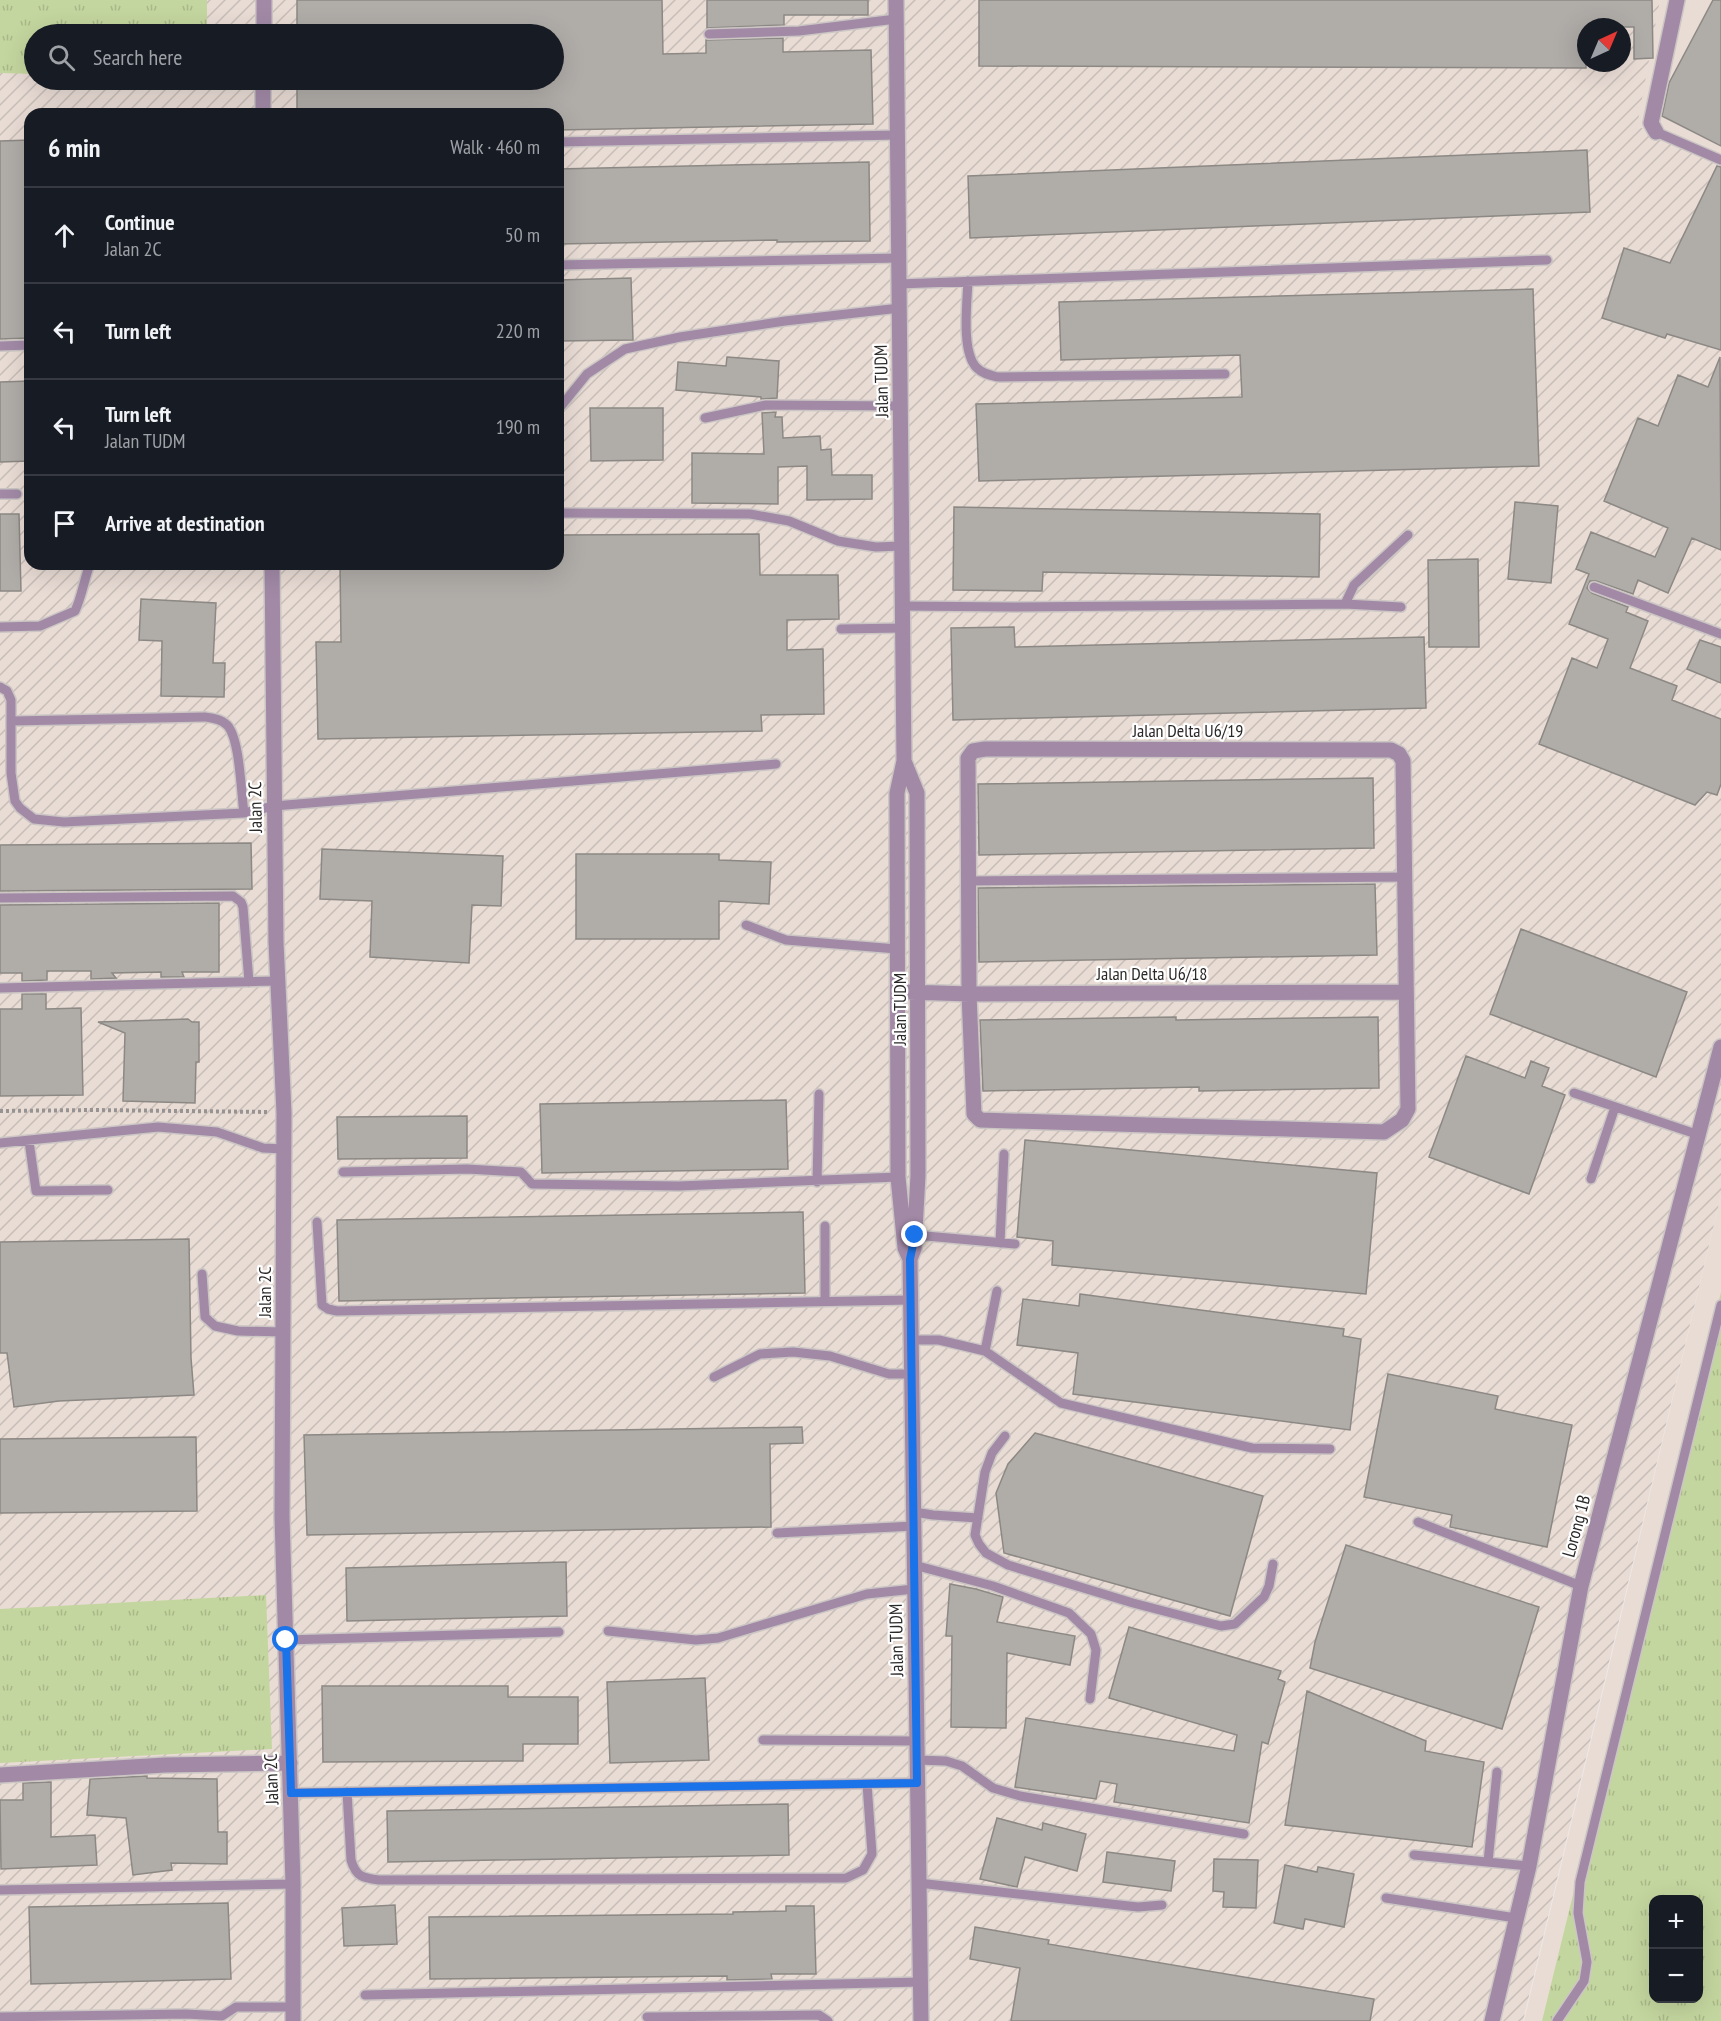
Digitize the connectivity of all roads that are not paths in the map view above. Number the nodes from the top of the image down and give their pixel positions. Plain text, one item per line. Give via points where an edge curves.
1 (264, 0) edge
2 (896, 0) edge
3 (1677, 0) edge
4 (896, 19) junction
5 (264, 24) edge
6 (709, 34) dead end
7 (263, 90) edge
8 (263, 108) edge
9 (1656, 132) joint
10 (898, 135) junction
11 (564, 142) edge
12 (1721, 160) edge
13 (899, 258) junction
14 (1547, 260) dead end
15 (564, 264) edge
16 (968, 281) junction
17 (899, 284) junction
18 (900, 308) junction
19 (24, 345) edge
20 (0, 346) edge
21 (1225, 374) dead end
22 (564, 403) edge
23 (900, 406) junction
24 (705, 418) dead end
25 (0, 494) edge
26 (17, 494) dead end
27 (564, 513) edge
28 (1408, 535) dead end
29 (902, 546) junction
30 (88, 570) edge
31 (272, 570) edge
32 (1594, 587) dead end
33 (1345, 604) junction
34 (902, 606) junction
35 (1401, 607) dead end
36 (0, 627) edge
37 (903, 628) junction
38 (842, 629) dead end
39 (1721, 634) edge
40 (0, 687) edge
41 (12, 721) junction
42 (904, 761) junction
43 (776, 764) dead end
44 (274, 806) junction
45 (244, 813) junction
46 (1405, 877) junction
47 (969, 881) junction
48 (0, 898) edge
49 (746, 925) dead end
50 (897, 949) junction
51 (278, 981) junction
52 (249, 982) junction
53 (0, 988) edge
54 (897, 992) junction
55 (919, 992) junction
56 (1406, 992) junction
57 (969, 994) junction
58 (1721, 1047) edge
59 (1574, 1093) dead end
60 (819, 1094) dead end
61 (1615, 1107) junction
62 (1699, 1135) junction
63 (29, 1141) junction
64 (0, 1143) edge
65 (284, 1149) junction
66 (1004, 1154) dead end
67 (343, 1172) dead end
68 (898, 1177) junction
69 (1591, 1179) dead end
70 (817, 1182) junction
71 (108, 1190) dead end
72 (317, 1222) dead end
73 (825, 1226) dead end
74 (915, 1235) junction
75 (1000, 1243) junction
76 (1015, 1244) dead end
77 (910, 1259) junction
78 (202, 1274) dead end
79 (997, 1292) dead end
80 (911, 1300) junction
81 (825, 1301) junction
82 (1721, 1305) edge
83 (283, 1332) junction
84 (911, 1340) junction
85 (985, 1352) junction
86 (911, 1374) junction
87 (714, 1377) dead end
88 (1005, 1436) dead end
89 (1330, 1449) dead end
90 (978, 1518) junction
91 (914, 1519) junction
92 (1418, 1521) dead end
93 (777, 1533) dead end
94 (1274, 1564) dead end
95 (914, 1565) junction
96 (1581, 1586) junction
97 (914, 1589) junction
98 (608, 1630) dead end
99 (559, 1632) dead end
100 (286, 1640) junction
101 (1089, 1699) dead end
102 (763, 1740) dead end
103 (916, 1741) junction
104 (917, 1760) junction
105 (290, 1763) junction
106 (1497, 1772) dead end
107 (0, 1775) edge
108 (917, 1783) junction
109 (867, 1784) junction
110 (347, 1792) junction
111 (291, 1793) junction
112 (1244, 1833) dead end
113 (1414, 1855) dead end
114 (1488, 1862) junction
115 (1529, 1866) junction
116 (918, 1883) junction
117 (293, 1884) junction
118 (0, 1890) edge
119 (1386, 1898) dead end
120 (1162, 1905) dead end
121 (1516, 1918) junction
122 (920, 1982) junction
123 (365, 1995) dead end
124 (293, 2014) edge
125 (0, 2017) edge
126 (647, 2017) dead end
127 (222, 2018) edge
128 (828, 2021) edge
129 (921, 2021) edge
130 (1492, 2021) edge
131 (1557, 2021) edge

1 - 5 street
2 - 4 street, Jalan TUDM
3 - 9 street via 1651,123
4 - 6 lane via 799,32
4 - 10 street, Jalan TUDM
7 - 8 street
9 - 12 lane
10 - 11 lane
10 - 13 street, Jalan TUDM
13 - 15 lane
13 - 17 street, Jalan TUDM
14 - 16 lane
16 - 17 lane
16 - 21 lane via 967,343 975,366 983,373 998,377
17 - 18 street, Jalan TUDM
18 - 22 lane via 703,333 626,349 587,374
18 - 23 street, Jalan TUDM
19 - 20 lane
23 - 24 lane via 766,405
23 - 29 street, Jalan TUDM
25 - 26 lane
27 - 29 lane via 750,514 789,521 838,541 876,547
28 - 33 lane via 1354,585
29 - 34 street, Jalan TUDM
30 - 36 lane via 75,611 40,626
31 - 44 street, Jalan 2C
32 - 39 lane
33 - 34 lane
33 - 35 lane
34 - 37 street, Jalan TUDM
37 - 38 lane
37 - 42 street, Jalan TUDM
40 - 41 lane via 11,700
41 - 45 lane via 217,719 235,738
41 - 45 lane via 10,773 15,801 34,819 64,822
42 - 50 street, Jalan TUDM via 897,793
42 - 55 street, Jalan TUDM via 917,793
43 - 44 lane
44 - 45 lane
44 - 51 street, Jalan 2C
46 - 47 lane
46 - 47 street, Jalan Delta U6/19 via 1403,761 1391,750 985,749 973,751 968,758
46 - 56 street
47 - 57 street
48 - 52 lane via 233,896 243,907
49 - 50 lane via 786,940
50 - 54 street, Jalan TUDM
51 - 52 lane
51 - 65 street, Jalan 2C
52 - 53 lane
54 - 55 street, Jalan Delta U6/18
54 - 68 street, Jalan TUDM
55 - 57 street, Jalan Delta U6/18
55 - 74 street, Jalan TUDM
56 - 57 street, Jalan Delta U6/18
56 - 57 street via 1408,1109 1402,1120 1384,1132 980,1120 974,1114
58 - 62 street, Lorong 1B
59 - 61 lane
60 - 70 lane
61 - 62 lane
61 - 69 lane
62 - 96 street, Lorong 1B
63 - 64 lane
63 - 65 lane via 159,1127 218,1132 263,1148
63 - 71 lane via 36,1191
65 - 83 street, Jalan 2C
66 - 75 lane
67 - 70 lane via 521,1172 532,1184 679,1186
68 - 70 lane
68 - 77 street, Jalan TUDM via 905,1248
72 - 81 lane via 322,1305 337,1311
73 - 81 lane
74 - 75 lane
74 - 77 street, Jalan TUDM
75 - 76 lane
77 - 80 street, Jalan TUDM
78 - 83 lane via 205,1317 215,1326 237,1331
79 - 85 lane
80 - 81 lane
80 - 84 street, Jalan TUDM
82 - 131 lane via 1580,1882 1578,1913 1587,1962 1584,1981
83 - 100 street, Jalan 2C
84 - 85 lane via 939,1340
84 - 86 street, Jalan TUDM
85 - 89 lane via 1060,1403 1252,1448
86 - 87 lane via 889,1374 830,1356 793,1352 760,1354
86 - 91 street, Jalan TUDM
88 - 90 lane via 992,1453 985,1472
90 - 91 lane via 933,1515
90 - 94 lane via 975,1535 979,1544 986,1553 1008,1565 1221,1626 1235,1624 1264,1597
91 - 93 lane
91 - 95 street, Jalan TUDM
92 - 96 lane
95 - 97 street, Jalan TUDM
95 - 101 lane via 993,1586 1069,1613 1091,1634 1096,1650
96 - 115 street, Lorong 1B
97 - 98 lane via 867,1594 718,1638 696,1640
97 - 103 street, Jalan TUDM
99 - 100 lane
100 - 105 street, Jalan 2C
102 - 103 lane
103 - 104 street, Jalan TUDM
104 - 108 street, Jalan TUDM
104 - 112 lane via 962,1766 993,1788 1020,1796
105 - 107 street via 165,1765
105 - 111 street, Jalan 2C
106 - 114 lane
108 - 109 lane
108 - 116 street, Jalan TUDM
109 - 110 lane
109 - 110 lane via 872,1854 863,1870 846,1878 363,1878 354,1871 351,1860
110 - 111 lane
111 - 117 street, Jalan 2C
113 - 114 lane
114 - 115 lane
115 - 121 street, Lorong 1B
116 - 120 lane via 1138,1907
116 - 122 street, Jalan TUDM
117 - 118 lane
117 - 124 street, Jalan 2C
119 - 121 lane
121 - 130 street, Lorong 1B
122 - 123 lane
122 - 129 street, Jalan TUDM
124 - 127 lane via 236,2007
125 - 127 lane via 186,2013
126 - 128 lane via 819,2015

